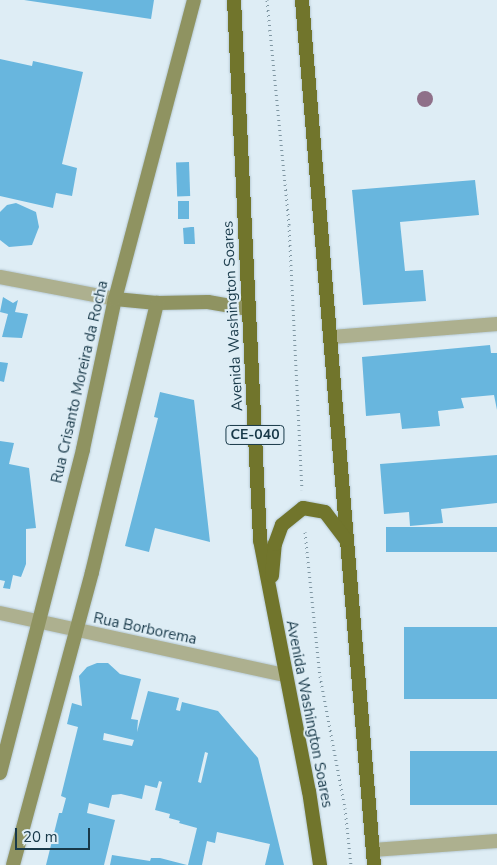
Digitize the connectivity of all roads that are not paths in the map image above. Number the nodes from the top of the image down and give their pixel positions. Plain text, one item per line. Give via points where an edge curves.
1 (194, 0) edge
2 (234, 0) edge
3 (302, 0) edge
4 (0, 277) edge
5 (115, 299) junction
6 (158, 303) junction
7 (247, 309) junction
8 (497, 324) edge
9 (332, 337) junction
10 (347, 542) junction
11 (270, 596) junction
12 (0, 613) edge
13 (40, 622) junction
14 (77, 630) junction
15 (284, 675) junction
16 (0, 773) edge
17 (497, 840) edge
18 (373, 850) junction
19 (13, 865) edge
20 (320, 865) edge
21 (374, 865) edge

1 - 5 main road, Rua Crisanto Moreira da Rocha
2 - 7 highway, Avenida Washington Soares / CE-040
3 - 9 highway
4 - 5 street
5 - 6 main road
5 - 13 main road, Rua Crisanto Moreira da Rocha via 83,449
6 - 7 main road via 208,302
6 - 14 main road
7 - 11 highway, Avenida Washington Soares / CE-040 via 260,540
8 - 9 street
9 - 10 highway
10 - 11 highway via 335,521 325,512 303,508 282,525 274,544
10 - 18 highway
11 - 15 highway, Avenida Washington Soares / CE-040
12 - 13 street, Rua Borborema
13 - 14 street, Rua Borborema
13 - 16 main road, Rua Crisanto Moreira da Rocha
14 - 15 street, Rua Borborema
14 - 19 main road
15 - 20 highway, Avenida Washington Soares / CE-040 via 309,791
17 - 18 street
18 - 21 highway

